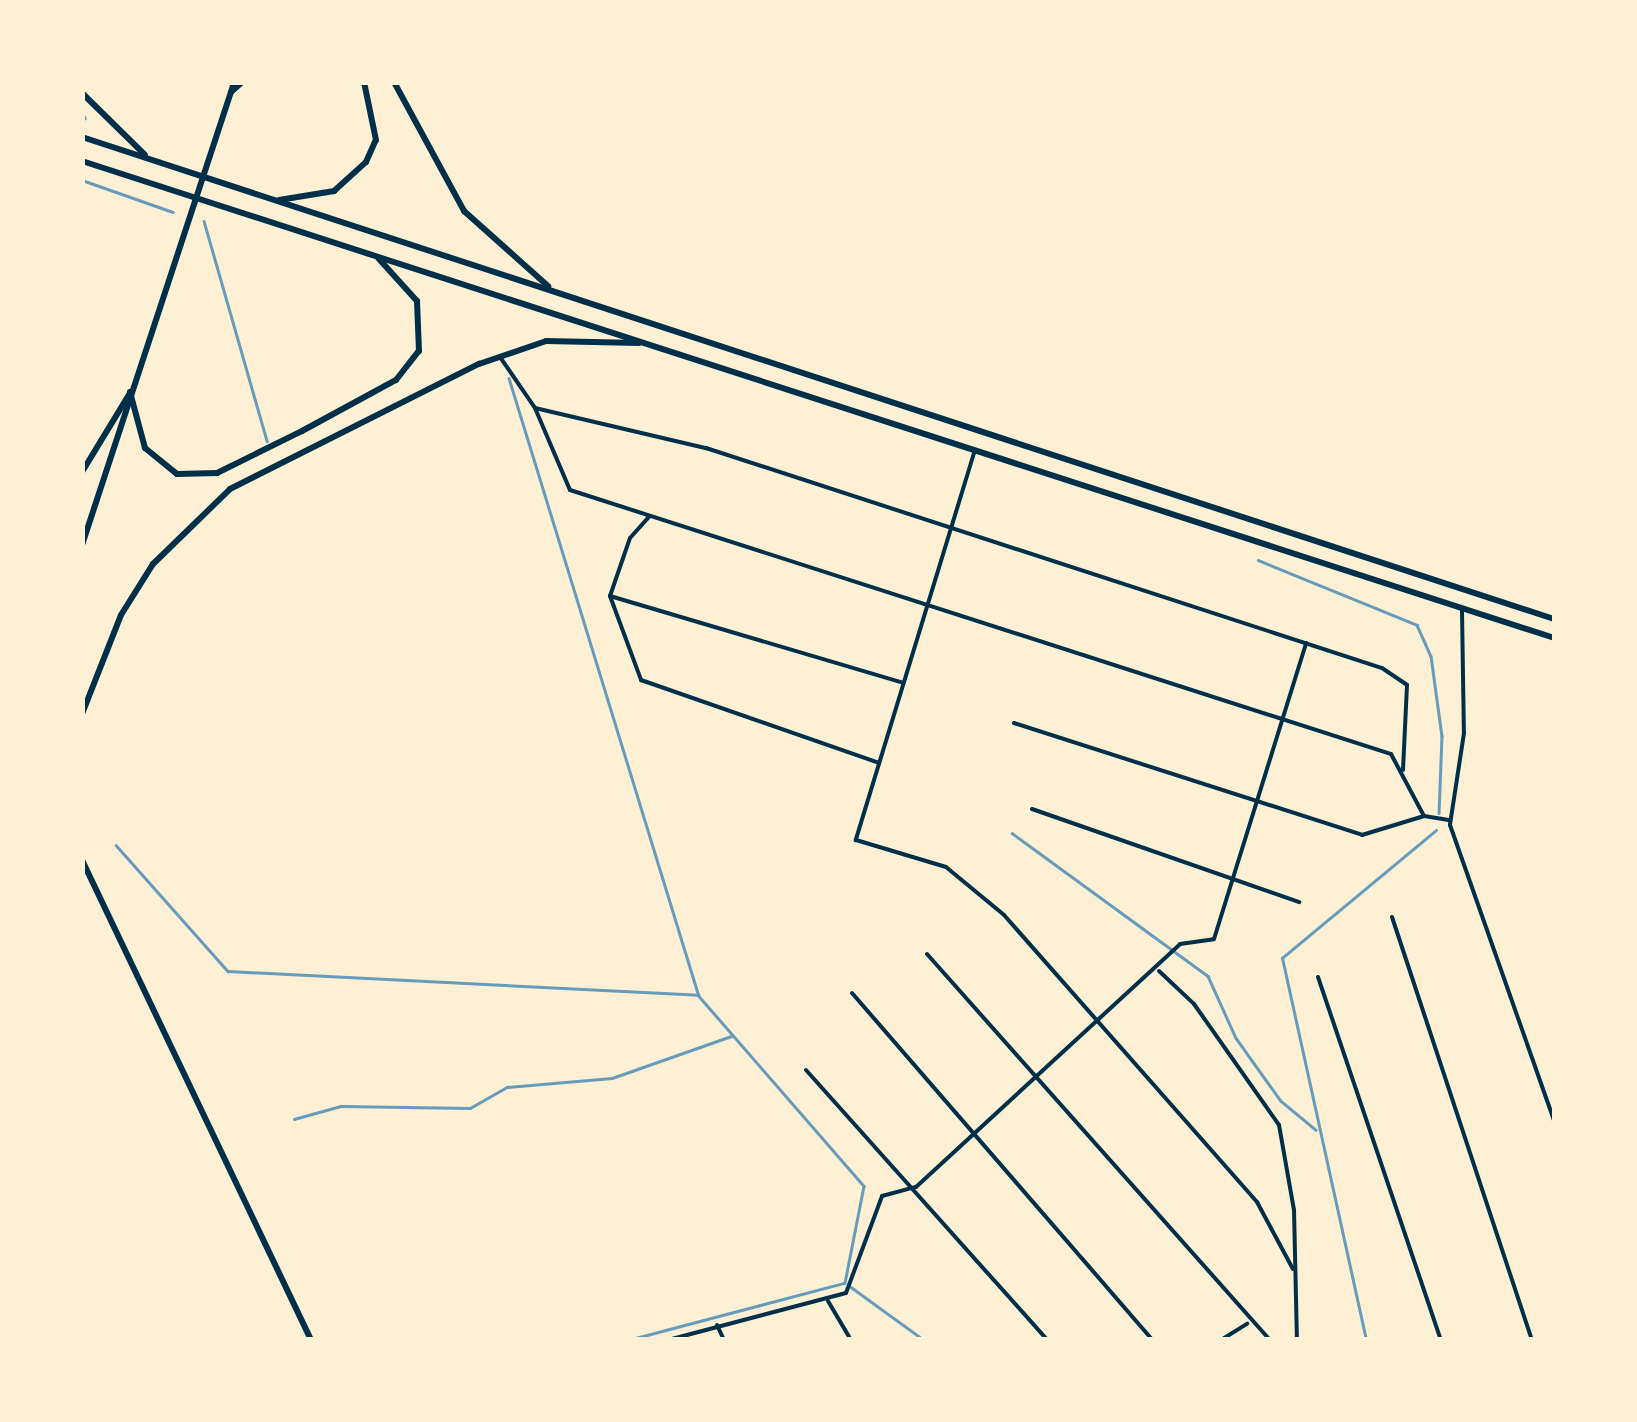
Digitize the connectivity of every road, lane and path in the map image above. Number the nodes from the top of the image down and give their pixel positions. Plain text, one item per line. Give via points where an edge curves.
1 (364, 82) edge
2 (394, 82) edge
3 (234, 85) edge
4 (82, 93) edge
5 (82, 137) edge
6 (150, 159) junction
7 (82, 161) edge
8 (274, 200) junction
9 (378, 257) junction
10 (553, 290) junction
11 (645, 343) junction
12 (500, 356) junction
13 (130, 392) junction
14 (535, 408) junction
15 (975, 451) junction
16 (82, 472) edge
17 (650, 515) junction
18 (951, 526) junction
19 (82, 545) edge
20 (610, 596) junction
21 (929, 604) junction
22 (1462, 609) junction
23 (1554, 619) edge
24 (1554, 638) edge
25 (1306, 643) junction
26 (904, 684) junction
27 (82, 714) edge
28 (1286, 721) junction
29 (1014, 723) dead end
30 (880, 763) junction
31 (1403, 770) junction
32 (1262, 801) junction
33 (1032, 808) dead end
34 (1424, 816) junction
35 (1449, 820) junction
36 (82, 860) edge
37 (1234, 878) junction
38 (1299, 902) dead end
39 (1392, 917) dead end
40 (927, 954) dead end
41 (1159, 971) junction
42 (1318, 978) dead end
43 (852, 992) dead end
44 (1100, 1025) junction
45 (806, 1070) dead end
46 (1037, 1079) junction
47 (1554, 1120) edge
48 (976, 1132) junction
49 (916, 1187) junction
50 (1293, 1269) junction
51 (826, 1299) junction
52 (1249, 1322) junction
53 (717, 1325) junction
54 (311, 1340) edge
55 (668, 1340) edge
56 (724, 1340) edge
57 (851, 1340) edge
58 (1047, 1340) edge
59 (1152, 1340) edge
60 (1221, 1340) edge
61 (1270, 1340) edge
62 (1297, 1340) edge
63 (1441, 1340) edge
64 (1532, 1340) edge

1 - 8 main road via 376,140 366,162 322,196
2 - 10 main road via 464,211
3 - 13 main road
4 - 6 main road via 111,131
5 - 6 main road
6 - 8 main road
7 - 9 main road
8 - 10 main road
9 - 11 main road
9 - 13 main road via 409,288 423,333 410,366 350,406 216,473 190,476 144,448
10 - 23 main road
11 - 12 main road via 581,337
11 - 15 main road
12 - 14 street
12 - 27 main road via 318,438 200,512 122,615
13 - 16 main road
13 - 19 main road
14 - 17 street via 570,490
14 - 18 street via 622,424
15 - 18 street
15 - 22 main road
17 - 20 street via 630,538
17 - 21 street
18 - 21 street
18 - 25 street
20 - 26 street
20 - 30 street via 641,680
21 - 26 street
21 - 28 street
22 - 24 main road
22 - 35 street via 1464,733
25 - 28 street
25 - 31 street via 1407,684
26 - 30 street
28 - 31 street via 1390,754
28 - 32 street
29 - 32 street
30 - 44 street via 856,827 864,846 946,867
31 - 34 street
32 - 34 street via 1362,835
32 - 37 street
33 - 37 street
34 - 35 street
35 - 47 street
36 - 54 main road
37 - 38 street
37 - 41 street via 1214,939 1180,944
39 - 64 street
40 - 46 street
41 - 44 street
41 - 50 street via 1194,1004 1279,1124 1294,1210
42 - 63 street
43 - 48 street
44 - 46 street
44 - 50 street via 1257,1202
45 - 49 street
46 - 48 street
46 - 52 street
48 - 49 street
48 - 59 street
49 - 51 street via 882,1196 854,1284
49 - 58 street
50 - 62 street
51 - 53 street
51 - 57 street
52 - 60 street
52 - 61 street
53 - 55 street
53 - 56 street

